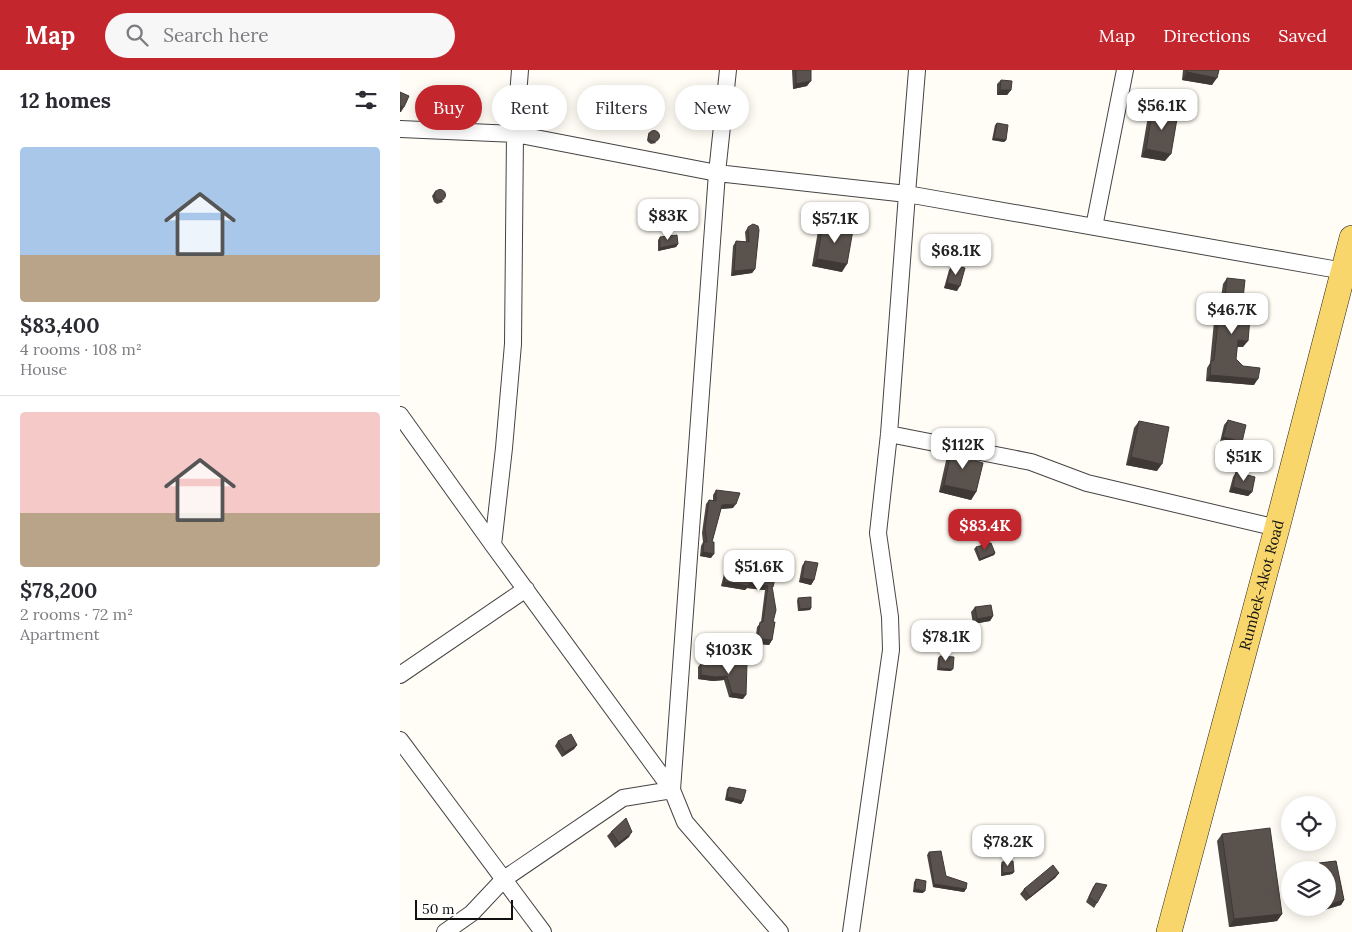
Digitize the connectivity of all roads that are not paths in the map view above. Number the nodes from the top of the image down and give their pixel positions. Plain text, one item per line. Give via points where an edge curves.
1 (520, 70) edge
2 (728, 70) edge
3 (918, 70) edge
4 (1125, 70) edge
5 (400, 129) edge
6 (516, 134) junction
7 (717, 172) junction
8 (907, 194) junction
9 (1094, 227) junction
10 (1352, 238) edge
11 (1348, 278) edge
12 (400, 415) edge
13 (890, 434) junction
14 (1277, 528) junction
15 (493, 545) junction
16 (526, 589) junction
17 (400, 674) edge
18 (400, 740) edge
19 (672, 790) junction
20 (504, 880) junction
21 (445, 932) edge
22 (543, 932) edge
23 (780, 932) edge
24 (852, 932) edge
25 (1169, 932) edge

1 - 6 street
2 - 7 street
3 - 8 street
4 - 9 street
5 - 6 street
6 - 7 street
6 - 15 street via 512,344
7 - 8 street
7 - 19 street
8 - 9 street
8 - 13 street
9 - 11 street
10 - 11 main road, Rumbek-Akot Road
11 - 14 main road, Rumbek-Akot Road
12 - 15 street
13 - 14 street via 1031,462 1087,483
13 - 24 street via 878,533 890,617 891,650
14 - 25 main road, Rumbek-Akot Road
15 - 16 street
16 - 17 street
16 - 19 street
18 - 20 street
19 - 20 street via 623,798
19 - 23 street via 685,822
20 - 21 street via 472,913
20 - 22 street

